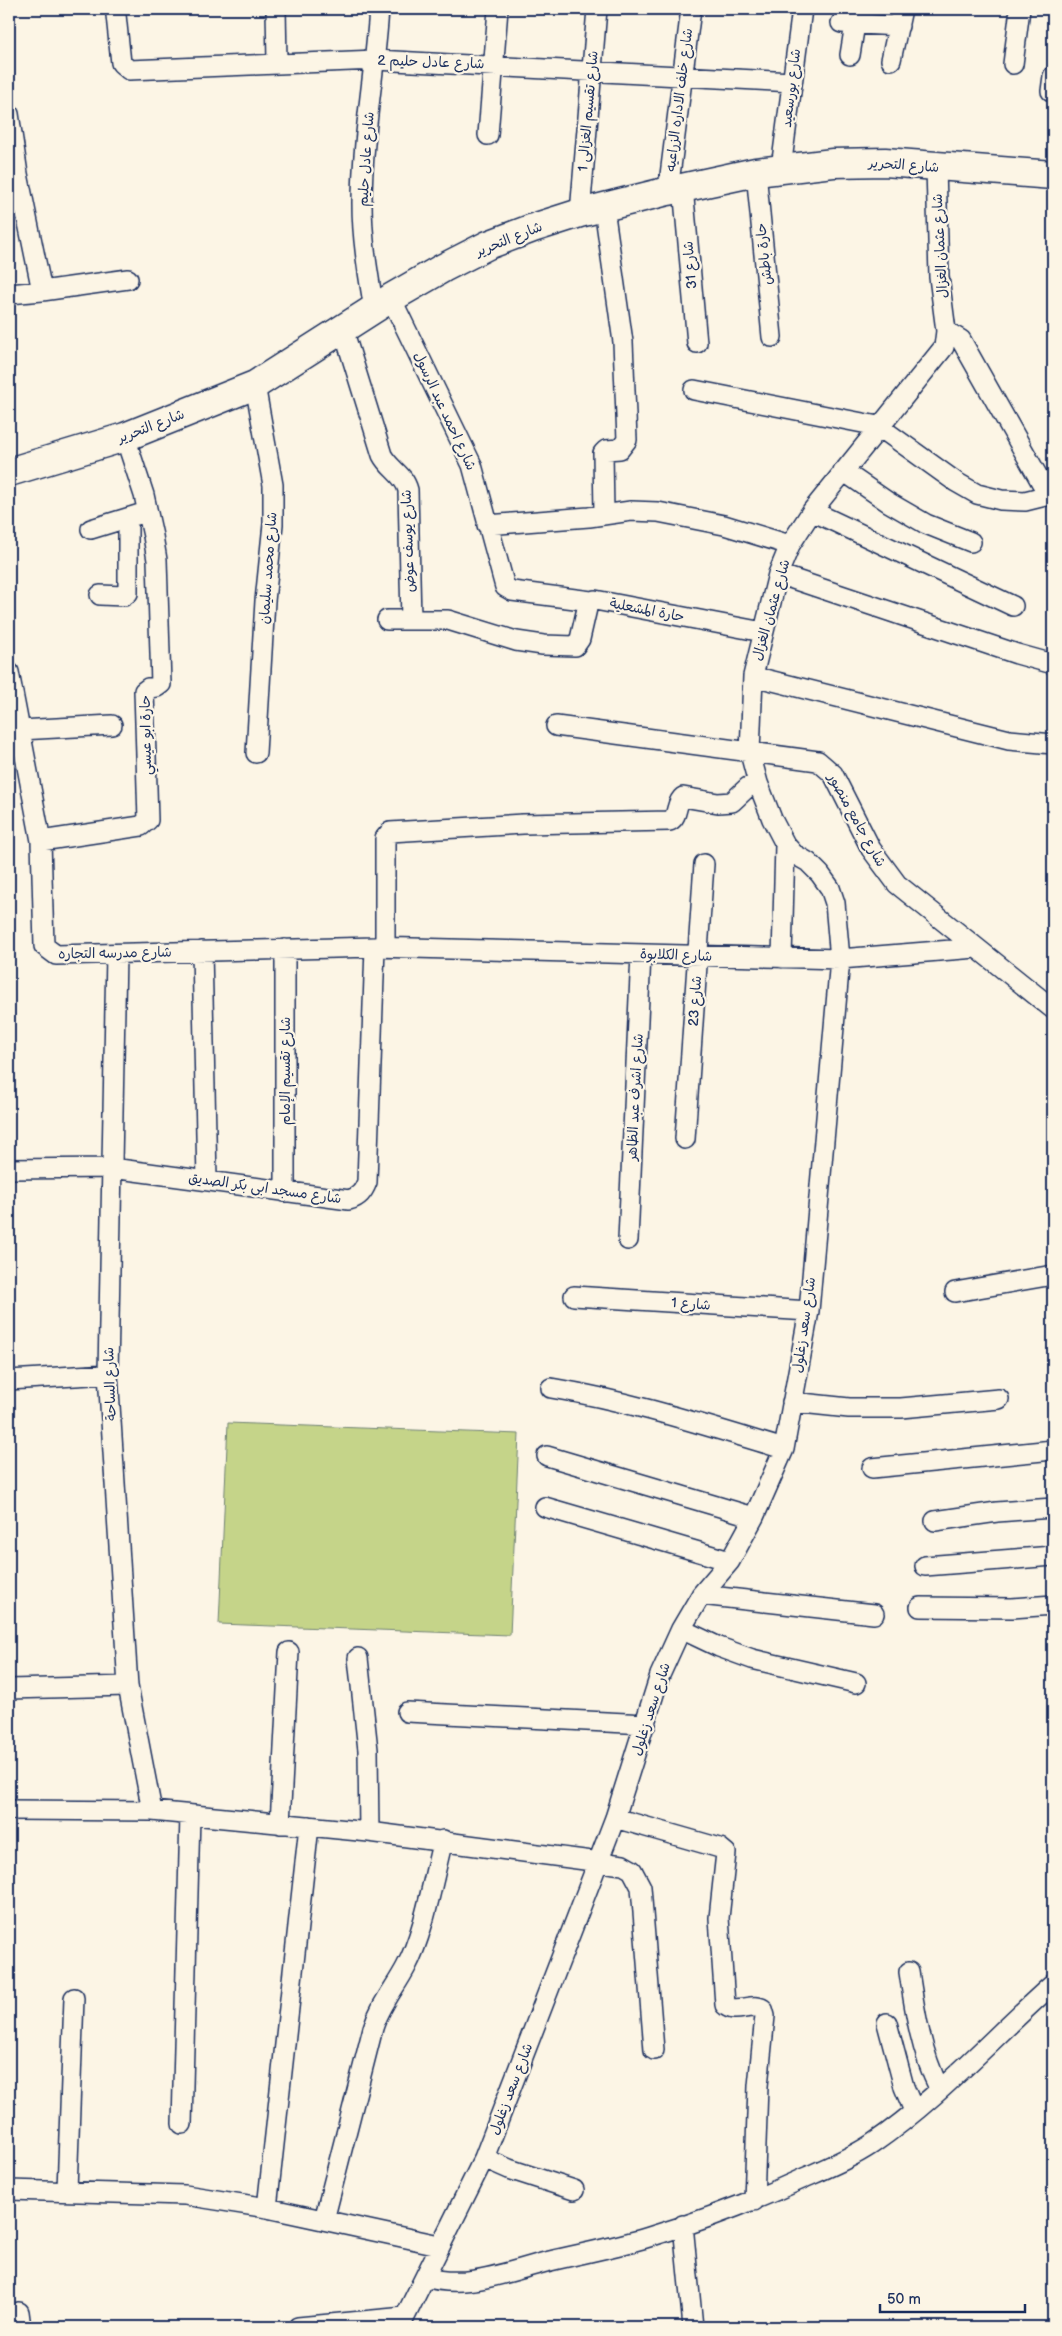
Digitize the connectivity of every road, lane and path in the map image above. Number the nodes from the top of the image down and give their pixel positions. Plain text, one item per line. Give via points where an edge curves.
1 (276, 9) edge
2 (379, 9) edge
3 (498, 9) edge
4 (597, 9) edge
5 (691, 9) edge
6 (802, 9) edge
7 (1020, 9) edge
8 (116, 15) dead end
9 (900, 17) edge
10 (850, 55) dead end
11 (376, 60) junction
12 (891, 60) dead end
13 (278, 62) junction
14 (1013, 64) dead end
15 (493, 65) junction
16 (592, 70) junction
17 (682, 76) junction
18 (792, 82) junction
19 (9, 114) edge
20 (488, 135) dead end
21 (936, 167) junction
22 (769, 170) junction
23 (1053, 175) edge
24 (676, 189) junction
25 (592, 210) junction
26 (128, 279) dead end
27 (42, 291) junction
28 (9, 294) edge
29 (382, 303) junction
30 (343, 329) junction
31 (946, 331) junction
32 (772, 337) dead end
33 (698, 343) dead end
34 (255, 384) junction
35 (694, 390) dead end
36 (878, 426) junction
37 (125, 437) junction
38 (9, 472) edge
39 (843, 472) junction
40 (1051, 495) edge
41 (812, 511) junction
42 (148, 512) junction
43 (604, 514) junction
44 (128, 518) junction
45 (487, 525) junction
46 (91, 529) dead end
47 (971, 542) dead end
48 (790, 546) junction
49 (778, 574) junction
50 (100, 595) dead end
51 (591, 601) junction
52 (1013, 606) dead end
53 (387, 620) dead end
54 (411, 620) junction
55 (763, 632) junction
56 (1053, 664) edge
57 (9, 672) edge
58 (753, 676) junction
59 (112, 725) dead end
60 (556, 726) dead end
61 (20, 730) junction
62 (1053, 744) edge
63 (256, 753) dead end
64 (750, 753) junction
65 (758, 783) junction
66 (42, 841) junction
67 (785, 844) junction
68 (704, 864) dead end
69 (380, 947) junction
70 (976, 948) junction
71 (285, 949) junction
72 (202, 951) junction
73 (116, 954) junction
74 (641, 954) junction
75 (698, 956) junction
76 (782, 958) junction
77 (840, 959) junction
78 (1053, 1009) edge
79 (685, 1139) dead end
80 (112, 1168) junction
81 (9, 1170) edge
82 (207, 1180) junction
83 (286, 1192) junction
84 (628, 1240) dead end
85 (1053, 1275) edge
86 (956, 1292) dead end
87 (574, 1296) dead end
88 (809, 1311) junction
89 (108, 1374) junction
90 (9, 1380) edge
91 (551, 1388) dead end
92 (999, 1399) dead end
93 (792, 1402) junction
94 (784, 1449) junction
95 (1053, 1450) edge
96 (547, 1456) dead end
97 (872, 1468) dead end
98 (545, 1507) dead end
99 (1053, 1508) edge
100 (754, 1517) junction
101 (935, 1521) dead end
102 (1053, 1556) edge
103 (730, 1561) junction
104 (925, 1566) dead end
105 (701, 1595) junction
106 (1053, 1605) edge
107 (920, 1607) dead end
108 (874, 1614) dead end
109 (681, 1629) junction
110 (289, 1652) dead end
111 (358, 1658) dead end
112 (856, 1683) dead end
113 (128, 1686) junction
114 (9, 1689) edge
115 (407, 1712) dead end
116 (646, 1724) junction
117 (9, 1810) edge
118 (152, 1811) junction
119 (190, 1815) junction
120 (615, 1818) junction
121 (280, 1824) junction
122 (309, 1826) junction
123 (369, 1832) junction
124 (442, 1840) junction
125 (598, 1862) junction
126 (909, 1972) dead end
127 (1053, 1984) edge
128 (74, 1998) dead end
129 (887, 2022) dead end
130 (654, 2050) dead end
131 (939, 2088) junction
132 (914, 2111) junction
133 (182, 2124) dead end
134 (484, 2158) junction
135 (9, 2190) edge
136 (67, 2190) junction
137 (574, 2190) dead end
138 (754, 2200) junction
139 (267, 2208) junction
140 (324, 2220) junction
141 (683, 2225) junction
142 (440, 2245) junction
143 (424, 2277) junction
144 (403, 2322) edge
145 (298, 2327) edge
146 (694, 2327) edge

1 - 13 street
2 - 11 street, شارع عادل حليم
3 - 15 street
4 - 16 street, شارع تقسيم الغزالى 1
5 - 17 street, شارع خلف الاداره الزراعيه
6 - 18 street, شارع بورسعيد
7 - 14 street
8 - 13 street, شارع عادل حليم 2 via 121,63 129,70
9 - 10 street via 848,24
9 - 12 street
11 - 13 street, شارع عادل حليم 2
11 - 15 street, شارع عادل حليم 2
11 - 29 street, شارع عادل حليم via 364,153 362,203 364,252
15 - 16 street, شارع عادل حليم 2
15 - 20 street
16 - 17 street, شارع عادل حليم 2
16 - 25 street, شارع تقسيم الغزالى 1
17 - 18 street, شارع عادل حليم 2
17 - 24 street, شارع خلف الاداره الزراعيه
18 - 22 street, شارع بورسعيد
19 - 27 street
21 - 22 street, شارع التحرير via 885,162 833,162
21 - 23 street, شارع التحرير
21 - 31 street, شارع عثمان الغزال via 938,277
22 - 24 street, شارع التحرير
22 - 32 street, حارة باطش
24 - 25 street, شارع التحرير
24 - 33 street, شارع 31
25 - 29 street, شارع التحرير via 488,245
25 - 43 street, شارع تقسيم الغزالى 1 via 623,342 627,440 620,449 603,453
26 - 27 street
27 - 28 street
29 - 30 street, شارع التحرير
29 - 45 street, شارع احمد عبد الرسول via 472,465 482,494
30 - 34 street, شارع التحرير
30 - 54 street, شارع يوسف عوض via 382,455 387,465 402,476 408,490
31 - 36 street, شارع عثمان الغزال via 944,347
31 - 40 street via 961,340
34 - 37 street, شارع التحرير
34 - 63 street, شارع محمد سليمان via 273,486
35 - 36 street
36 - 39 street, شارع عثمان الغزال
36 - 40 street via 978,494 1017,501
37 - 38 street, شارع التحرير
37 - 42 street, حارة ابو عيسي
39 - 41 street, شارع عثمان الغزال
39 - 47 street via 926,524
41 - 48 street, شارع عثمان الغزال
41 - 52 street
42 - 44 street
42 - 66 street, حارة ابو عيسي via 156,560 161,684 144,691 148,820 142,826
43 - 45 street
43 - 48 street via 658,512 724,526
44 - 46 street
44 - 50 street via 128,593 124,596
45 - 51 street, شارع احمد عبد الرسول via 503,584 508,589
48 - 49 street, شارع عثمان الغزال
49 - 55 street, شارع عثمان الغزال
49 - 56 street
51 - 54 street, حارة المشعلية via 586,607 579,643 575,646 516,641 448,620
51 - 55 street, حارة المشعلية
53 - 54 street, حارة المشعلية
55 - 58 street, شارع عثمان الغزال
57 - 61 street, شارع مدرسه التجاره
58 - 62 street via 1009,740
58 - 64 street, شارع عثمان الغزال
59 - 61 street
60 - 64 street, شارع جامع منصور
61 - 66 street, شارع مدرسه التجاره
64 - 65 street, شارع عثمان الغزال
64 - 70 street, شارع جامع منصور via 818,761 829,769 887,873
65 - 67 street, شارع عثمان الغزال
65 - 69 street via 748,787 732,802 683,797 670,821 523,824 390,832 385,838
66 - 73 street, شارع مدرسه التجاره via 44,946 56,955
67 - 76 street
67 - 77 street, شارع عثمان الغزال via 808,862 830,888 836,903
68 - 75 street, شارع 23
69 - 71 street, شارع مدرسه التجاره
69 - 74 street, شارع الكلابوة
69 - 83 street, شارع مسجد ابى بكر الصديق via 367,1182 363,1191 349,1200
70 - 77 street, شارع الكلابوة
70 - 78 street, شارع جامع منصور
71 - 72 street, شارع مدرسه التجاره
71 - 83 street, شارع تقسيم الإمام
72 - 73 street, شارع مدرسه التجاره
72 - 82 street
73 - 80 street, شارع الساحة
74 - 75 street, شارع الكلابوة
74 - 84 street, شارع اشرف عبد الظاهر
75 - 76 street, شارع الكلابوة
75 - 79 street, شارع 23
76 - 77 street, شارع الكلابوة
77 - 88 street, شارع سعد زغلول
80 - 81 street, شارع مسجد ابى بكر الصديق
80 - 82 street, شارع مسجد ابى بكر الصديق
80 - 89 street, شارع الساحة
82 - 83 street, شارع مسجد ابى بكر الصديق
85 - 86 street
87 - 88 street, شارع 1
88 - 93 street, شارع سعد زغلول
89 - 90 street
89 - 113 street, شارع الساحة
91 - 94 street via 640,1407
92 - 93 street via 901,1408 849,1408
93 - 94 street, شارع سعد زغلول
94 - 100 street, شارع سعد زغلول
95 - 97 street
96 - 100 street
98 - 103 street
99 - 101 street
100 - 103 street, شارع سعد زغلول
102 - 104 street
103 - 105 street, شارع سعد زغلول
105 - 108 street
105 - 109 street, شارع سعد زغلول
106 - 107 street
109 - 112 street via 752,1659
109 - 116 street, شارع سعد زغلول via 660,1675
110 - 121 street
111 - 123 street via 368,1750
113 - 114 street
113 - 118 street, شارع الساحة
115 - 116 street
116 - 120 street, شارع سعد زغلول
117 - 118 street
118 - 119 street
119 - 121 street
119 - 133 street
120 - 125 street, شارع سعد زغلول
120 - 138 street via 720,1848 726,1853 719,1918 725,2005 730,2009 756,2006 763,2009 765,2016 758,2086
121 - 122 street
122 - 123 street
122 - 139 street
123 - 124 street
124 - 125 street
124 - 140 street via 416,1943 406,1967 378,2010 372,2028
125 - 130 street via 623,1864 632,1870 641,1887
125 - 134 street, شارع سعد زغلول
126 - 131 street via 917,2025
127 - 131 street
128 - 136 street
129 - 132 street via 904,2087
131 - 132 street
132 - 138 street via 870,2146
134 - 137 street
134 - 142 street, شارع سعد زغلول
135 - 136 street
136 - 139 street via 185,2194
138 - 141 street
139 - 140 street
140 - 142 street
141 - 143 street via 648,2237 467,2282
141 - 146 street
142 - 143 street, شارع سعد زغلول
143 - 144 street, شارع سعد زغلول
144 - 145 street

